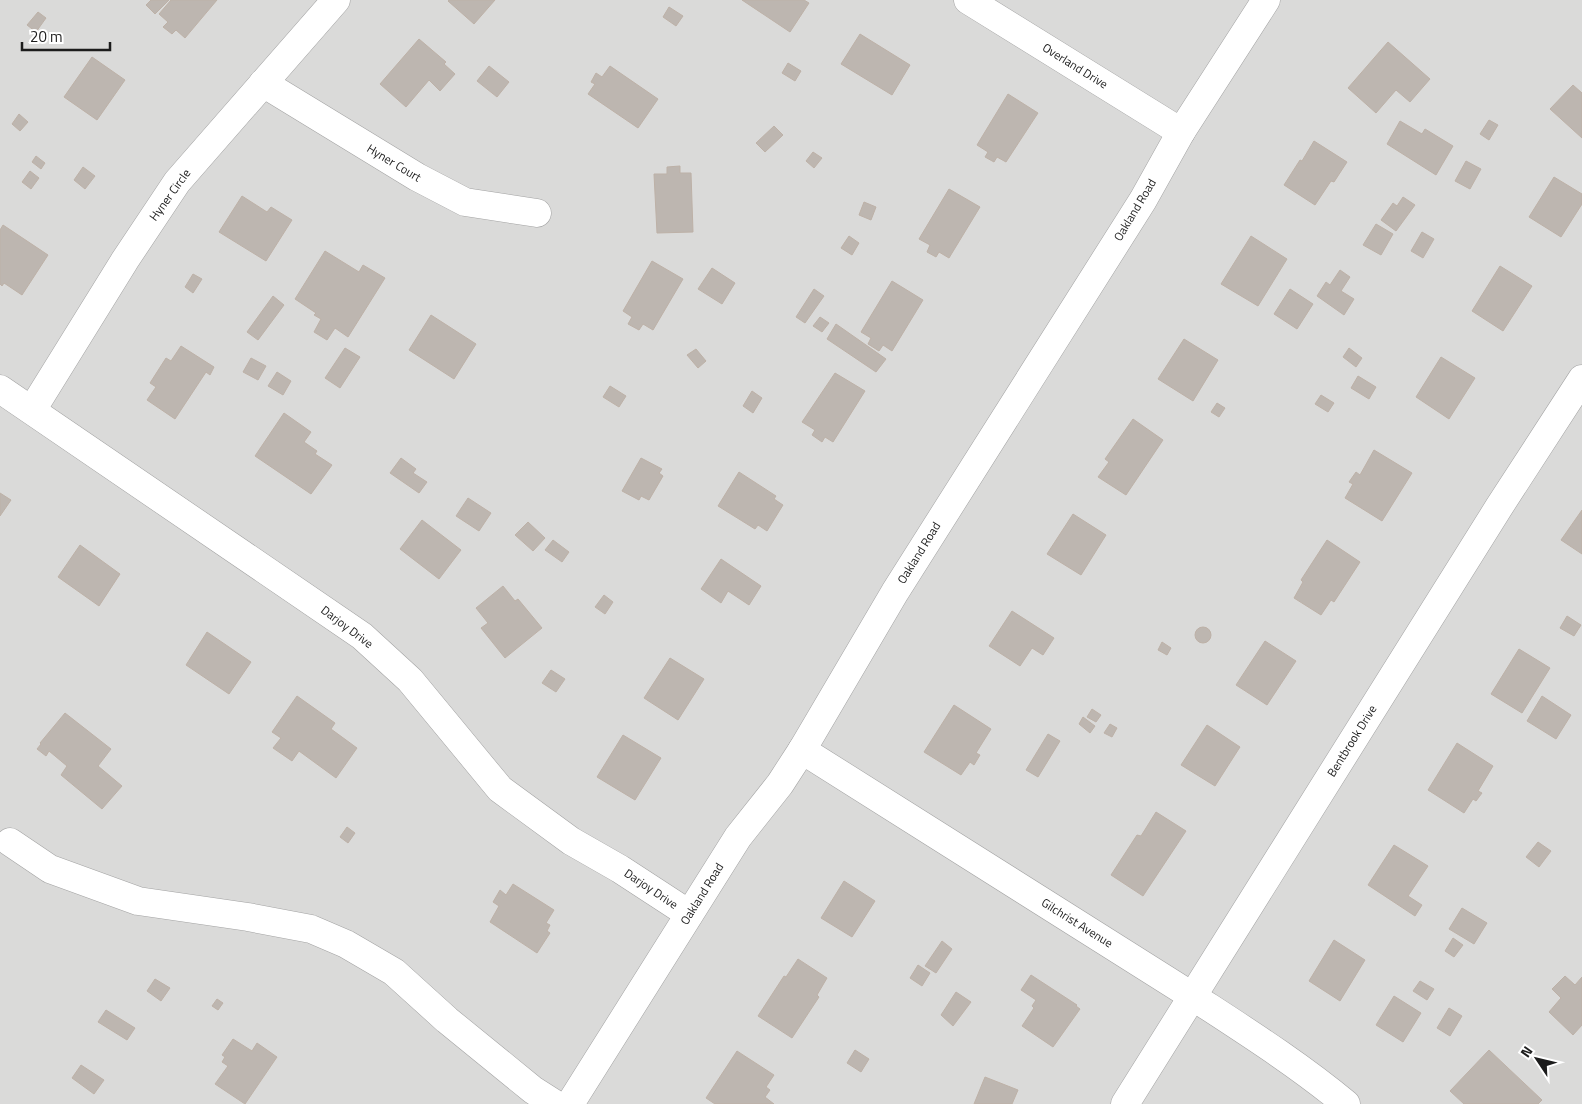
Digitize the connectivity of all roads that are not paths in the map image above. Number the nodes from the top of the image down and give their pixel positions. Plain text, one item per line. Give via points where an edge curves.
1 (336, 0) edge
2 (968, 0) edge
3 (1266, 0) edge
4 (263, 83) junction
5 (1181, 132) junction
6 (538, 213) dead end
7 (0, 389) edge
8 (1578, 394) edge
9 (32, 410) junction
10 (802, 750) junction
11 (10, 842) dead end
12 (689, 914) junction
13 (1192, 996) junction
14 (555, 1104) edge
15 (570, 1104) edge
16 (1125, 1104) edge
17 (1346, 1104) edge

1 - 4 street, Hyner Circle
2 - 5 street, Overland Drive
3 - 5 street, Oakland Road
4 - 6 street, Hyner Court via 417,177 466,202
4 - 9 street, Hyner Circle via 176,182
5 - 10 street, Oakland Road via 1142,200 895,592
7 - 9 street, Darjoy Drive
8 - 13 street, Bentbrook Drive via 1499,507
9 - 12 street, Darjoy Drive via 362,636 410,680 500,788 571,841
10 - 12 street, Oakland Road via 780,784 738,836
10 - 13 street, Gilchrist Avenue
11 - 14 street via 50,869 138,901 311,930 346,944 394,972 461,1032
12 - 15 street, Oakland Road
13 - 16 street, Bentbrook Drive
13 - 17 street, Gilchrist Avenue

